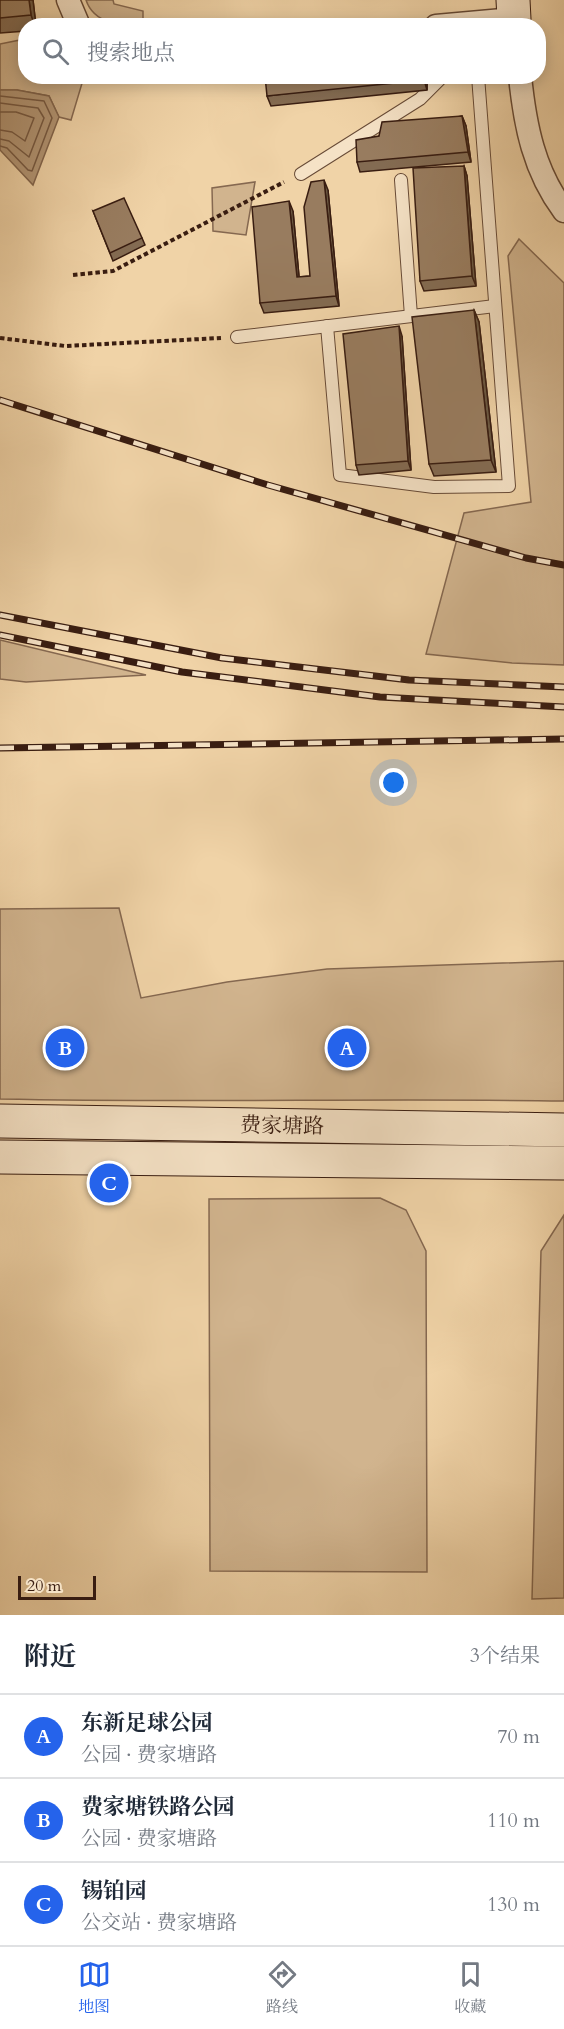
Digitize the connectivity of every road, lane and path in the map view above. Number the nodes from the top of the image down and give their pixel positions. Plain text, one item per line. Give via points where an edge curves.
1 (68, 0) edge
2 (76, 18) edge
3 (435, 84) edge
4 (478, 84) edge
5 (521, 84) edge
6 (301, 174) joint
7 (401, 180) dead end
8 (564, 211) edge
9 (73, 275) dead end
10 (495, 306) junction
11 (411, 316) junction
12 (327, 326) junction
13 (237, 337) joint
14 (0, 338) edge
15 (0, 1121) edge
16 (457, 1130) junction
17 (564, 1130) edge
18 (0, 1157) edge
19 (457, 1162) junction
20 (564, 1163) edge

1 - 2 street
3 - 6 lane via 420,99
4 - 10 lane
5 - 8 street via 534,158 549,191
6 - 9 path via 113,271
7 - 11 lane
10 - 11 lane
10 - 12 lane via 509,486 434,487 340,475
11 - 12 lane
12 - 13 lane
13 - 14 path via 65,346
15 - 16 street, 费家塘路
16 - 17 street, 费家塘路
16 - 19 street
18 - 19 street, 费家塘路
19 - 20 street, 费家塘路

